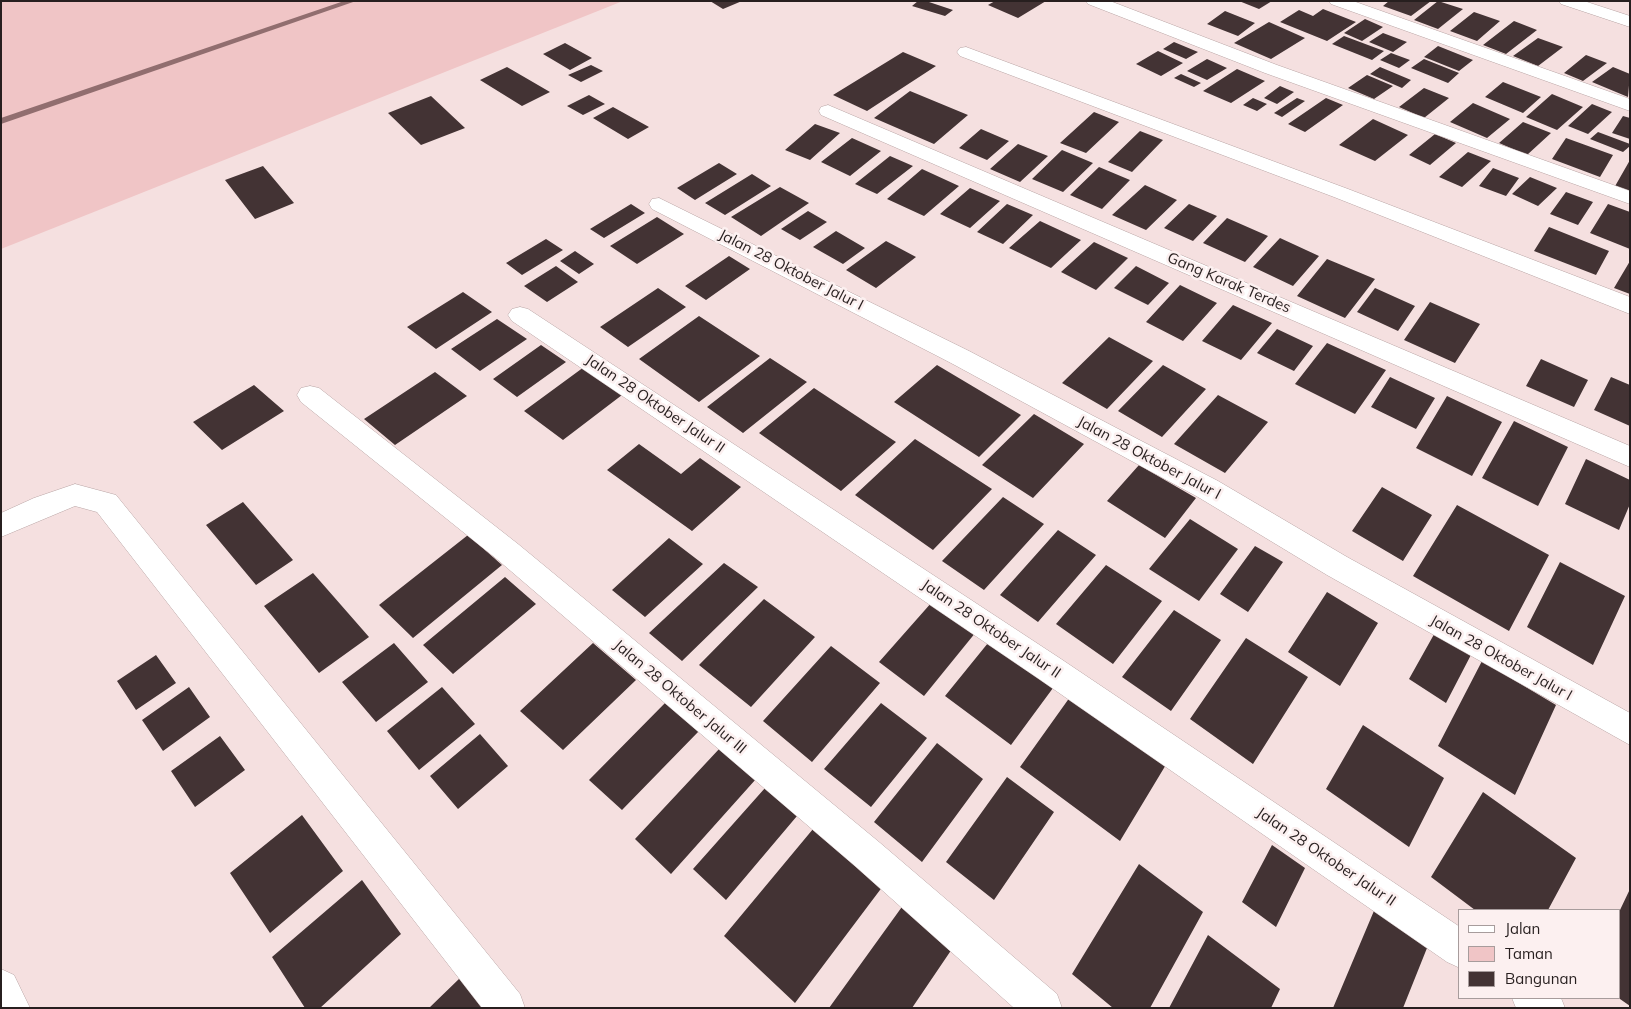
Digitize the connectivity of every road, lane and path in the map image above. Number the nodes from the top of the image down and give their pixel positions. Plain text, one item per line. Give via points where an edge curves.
1 (1094, 1) edge
2 (1336, 1) edge
3 (1568, 1) edge
4 (1630, 22) edge
5 (966, 52) dead end
6 (1630, 105) edge
7 (828, 111) dead end
8 (1630, 198) edge
9 (659, 204) dead end
10 (1630, 306) edge
11 (520, 315) dead end
12 (310, 395) dead end
13 (1630, 457) edge
14 (1, 526) edge
15 (1630, 730) edge
16 (1458, 948) edge
17 (1, 988) edge
18 (1532, 999) edge
19 (11, 1008) edge
20 (506, 1008) edge
21 (1043, 1008) edge
22 (1546, 1008) edge

1 - 8 street via 1271,69
2 - 6 street
3 - 4 street
5 - 10 street
7 - 13 street, Gang Karak Terdes
9 - 15 street, Jalan 28 Oktober Jalur I via 952,352 1190,480
11 - 16 street, Jalan 28 Oktober Jalur II via 1050,669
12 - 21 street, Jalan 28 Oktober Jalur III via 508,552 867,854
14 - 20 street via 75,495 106,503
17 - 19 street
18 - 22 street

